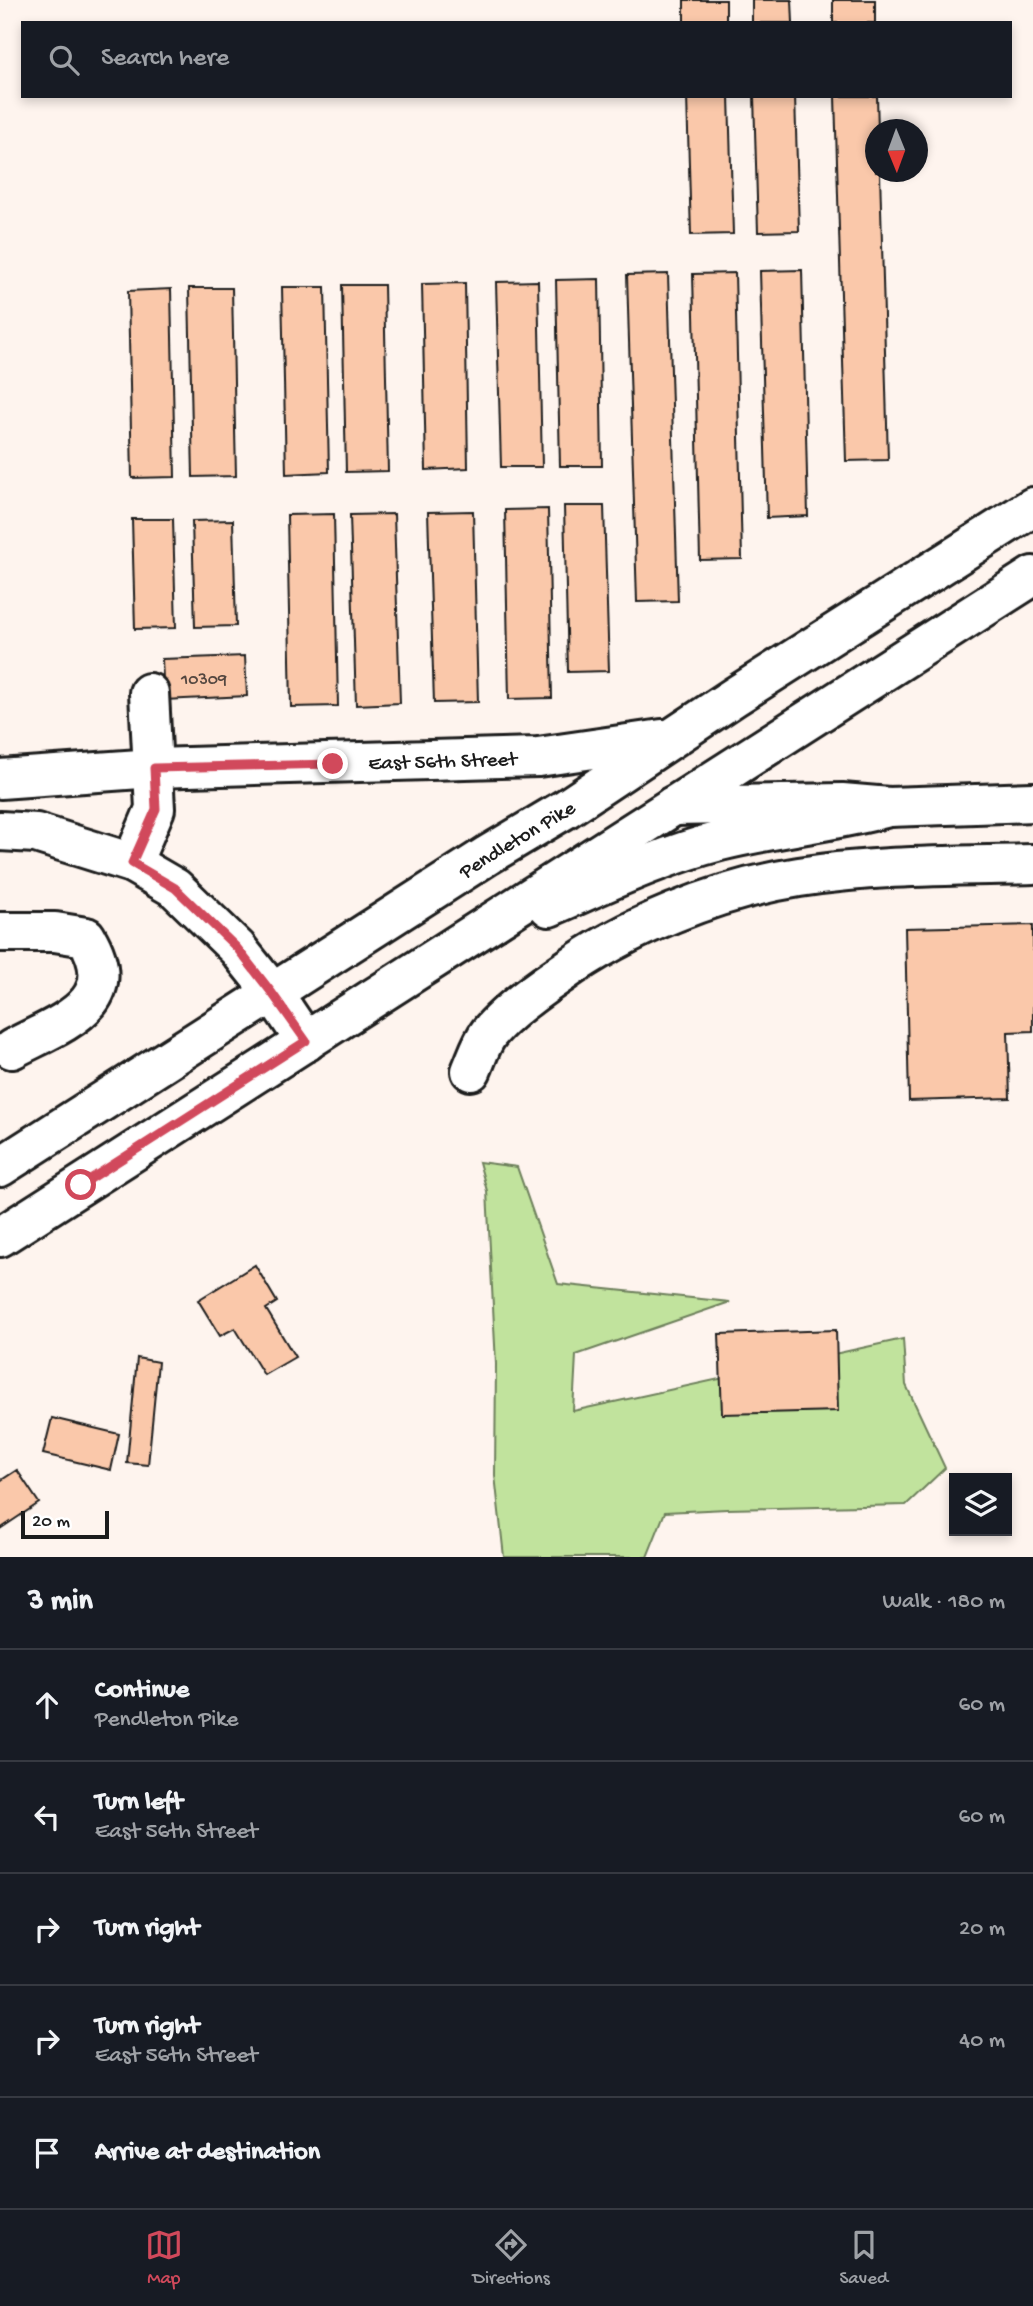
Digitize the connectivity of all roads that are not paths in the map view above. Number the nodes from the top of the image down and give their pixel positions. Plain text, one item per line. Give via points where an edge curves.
1 (1033, 507) edge
2 (1033, 576) edge
3 (149, 693) dead end
4 (674, 737) junction
5 (154, 768) junction
6 (0, 779) edge
7 (1033, 802) edge
8 (673, 806) junction
9 (889, 807) junction
10 (0, 831) edge
11 (132, 863) junction
12 (1033, 864) edge
13 (0, 932) edge
14 (454, 947) junction
15 (272, 993) junction
16 (306, 1041) junction
17 (12, 1049) dead end
18 (471, 1071) dead end
19 (0, 1167) edge
20 (0, 1237) edge

1 - 4 main road, Pendleton Pike
2 - 8 main road
3 - 5 main road
4 - 5 main road, East 56th Street via 537,757
4 - 15 main road, Pendleton Pike
5 - 6 main road, East 56th Street
5 - 11 main road via 156,809
7 - 9 main road
8 - 9 main road via 842,803
8 - 14 main road
9 - 14 main road via 755,833 658,860
10 - 11 main road via 36,833
11 - 15 main road via 175,888 237,948
12 - 18 main road via 826,873 710,900 627,932 533,993 488,1033
13 - 17 main road via 86,937 98,967 95,996 74,1016
14 - 16 main road
15 - 16 main road
15 - 19 main road, Pendleton Pike
16 - 20 main road

